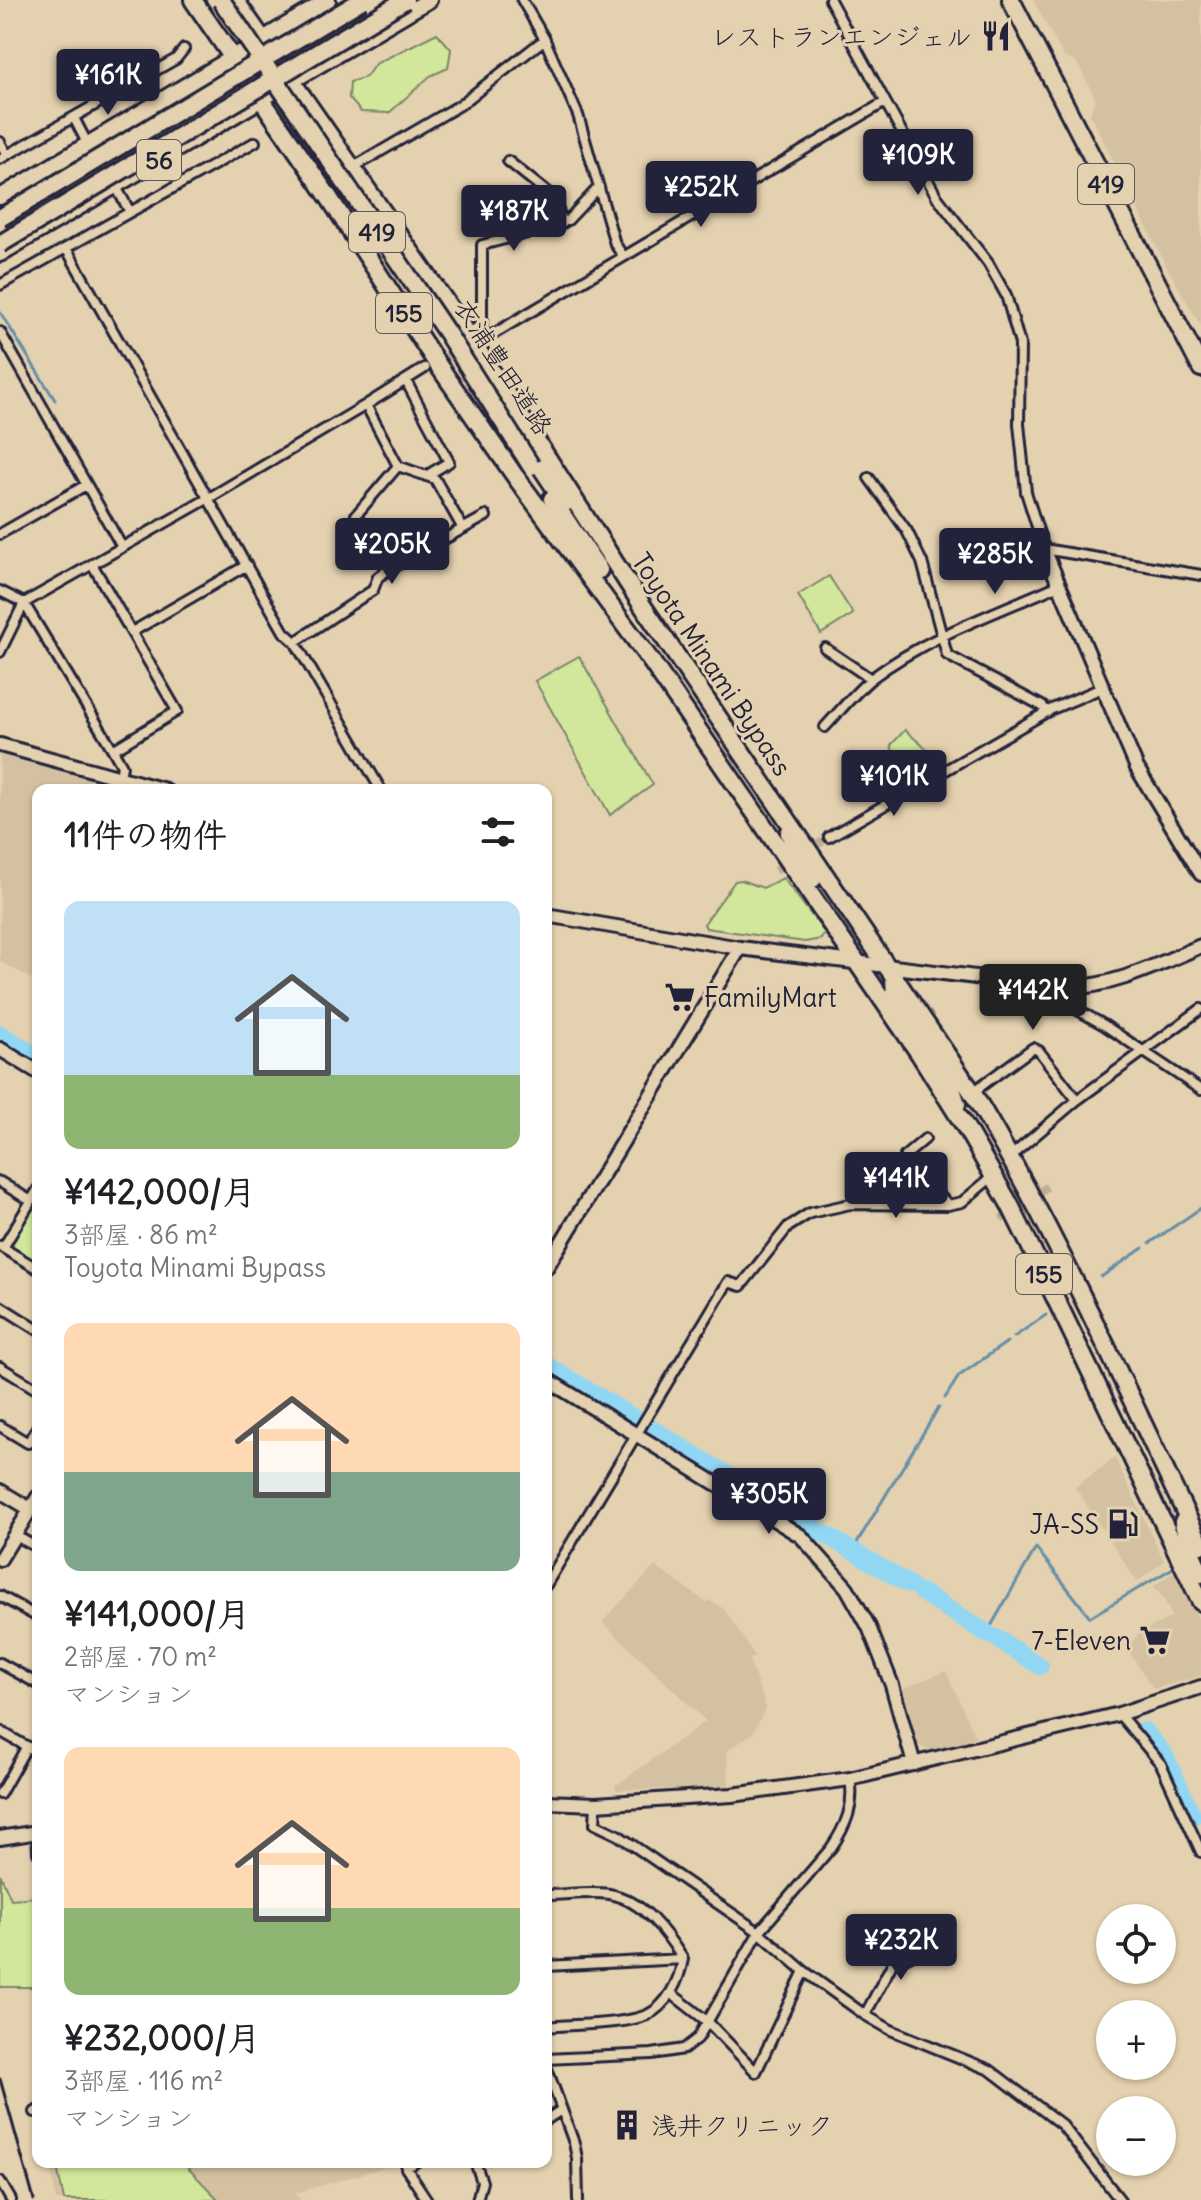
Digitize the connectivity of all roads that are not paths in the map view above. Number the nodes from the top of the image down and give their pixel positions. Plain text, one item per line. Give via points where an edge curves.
1 (193, 0) edge
2 (221, 0) edge
3 (227, 0) edge
4 (235, 0) edge
5 (328, 0) edge
6 (362, 0) edge
7 (405, 0) edge
8 (429, 0) edge
9 (522, 0) edge
10 (830, 0) edge
11 (1011, 0) edge
12 (262, 39) junction
13 (545, 39) junction
14 (184, 49) dead end
15 (232, 57) junction
16 (291, 81) junction
17 (261, 99) junction
18 (885, 102) junction
19 (74, 118) junction
20 (0, 142) edge
21 (255, 142) dead end
22 (87, 143) junction
23 (4, 157) edge
24 (508, 161) dead end
25 (351, 168) junction
26 (115, 185) junction
27 (599, 187) junction
28 (0, 197) edge
29 (130, 212) junction
30 (0, 218) edge
31 (563, 223) junction
32 (0, 244) edge
33 (66, 248) junction
34 (0, 254) edge
35 (623, 256) junction
36 (0, 285) edge
37 (0, 332) edge
38 (468, 334) junction
39 (490, 336) dead end
40 (425, 368) tunnel mouth
41 (1201, 368) edge
42 (406, 381) junction
43 (366, 405) junction
44 (534, 464) junction
45 (398, 466) junction
46 (426, 476) junction
47 (869, 478) dead end
48 (86, 485) junction
49 (209, 498) junction
50 (486, 516) dead end
51 (462, 527) junction
52 (0, 534) edge
53 (122, 547) junction
54 (1044, 549) junction
55 (92, 564) junction
56 (247, 565) junction
57 (388, 570) junction
58 (1201, 575) edge
59 (1059, 585) junction
60 (0, 591) edge
61 (24, 603) junction
62 (132, 632) junction
63 (940, 637) junction
64 (295, 642) junction
65 (825, 648) dead end
66 (0, 652) edge
67 (651, 661) junction
68 (692, 678) junction
69 (871, 679) junction
70 (1102, 688) junction
71 (1048, 712) junction
72 (825, 727) dead end
73 (0, 745) edge
74 (113, 750) junction
75 (120, 777) junction
76 (144, 784) edge
77 (378, 784) edge
78 (778, 805) junction
79 (829, 837) tunnel mouth
80 (1201, 874) edge
81 (552, 916) edge
82 (1201, 946) edge
83 (740, 948) junction
84 (851, 961) junction
85 (895, 971) junction
86 (1037, 986) junction
87 (1201, 1009) edge
88 (0, 1049) edge
89 (1144, 1052) junction
90 (32, 1068) edge
91 (1201, 1090) edge
92 (972, 1092) junction
93 (1077, 1100) junction
94 (966, 1128) junction
95 (925, 1139) dead end
96 (1011, 1156) junction
97 (993, 1175) junction
98 (0, 1182) edge
99 (31, 1201) joint
100 (948, 1205) junction
101 (2, 1247) edge
102 (552, 1258) edge
103 (32, 1265) edge
104 (0, 1306) edge
105 (32, 1326) edge
106 (0, 1367) edge
107 (552, 1383) edge
108 (32, 1386) edge
109 (0, 1426) edge
110 (637, 1434) junction
111 (32, 1436) edge
112 (1175, 1490) junction
113 (0, 1491) edge
114 (32, 1506) edge
115 (30, 1509) junction
116 (14, 1535) junction
117 (32, 1545) edge
118 (1201, 1545) edge
119 (0, 1559) edge
120 (1201, 1574) edge
121 (552, 1575) edge
122 (0, 1596) edge
123 (1201, 1602) edge
124 (32, 1614) edge
125 (0, 1663) edge
126 (32, 1681) edge
127 (1201, 1687) edge
128 (1119, 1714) junction
129 (0, 1731) edge
130 (27, 1746) junction
131 (32, 1749) edge
132 (914, 1764) junction
133 (850, 1779) junction
134 (0, 1794) edge
135 (552, 1802) edge
136 (596, 1804) junction
137 (32, 1834) edge
138 (0, 1838) edge
139 (1201, 1852) edge
140 (552, 1895) edge
141 (759, 1932) junction
142 (933, 1945) dead end
143 (683, 1959) junction
144 (552, 1966) edge
145 (804, 1971) junction
146 (672, 1994) junction
147 (865, 2015) junction
148 (708, 2022) junction
149 (552, 2026) edge
150 (552, 2059) edge
151 (552, 2084) edge
152 (561, 2110) junction
153 (552, 2116) edge
154 (406, 2168) edge
155 (478, 2168) edge
156 (0, 2181) edge
157 (11, 2200) edge
158 (427, 2200) edge
159 (477, 2200) edge
160 (578, 2200) edge
161 (1120, 2200) edge

1 - 15 highway, 155
2 - 44 highway, 衣浦豊田道路 / 419, bridge
3 - 44 highway, 衣浦豊田道路 / 419, bridge via 451,330
4 - 12 highway, Toyota Minami Bypass / 155
5 - 12 main road, 56
6 - 30 highway, bridge
7 - 32 highway, bridge
8 - 16 main road, 56
9 - 13 street
10 - 18 street
11 - 41 highway, 419
12 - 15 main road, 56
12 - 16 highway, Toyota Minami Bypass / 155
13 - 25 street via 460,105
13 - 27 street via 578,115
14 - 19 street via 176,59
15 - 17 highway, 155
15 - 22 main road, 56
16 - 17 main road, 56
16 - 25 highway, Toyota Minami Bypass / 155
17 - 26 main road, 56
17 - 67 highway, Toyota Minami Bypass / 155 via 462,400
18 - 35 street
18 - 54 street via 937,197 1006,295 1020,344 1019,424 1026,492
19 - 22 street
19 - 23 street
20 - 23 street
21 - 29 street
22 - 28 main road, 56
24 - 31 street via 553,197
25 - 38 highway, Toyota Minami Bypass / 155
26 - 29 street
26 - 34 main road, 56
27 - 31 street
27 - 35 street
29 - 33 street
31 - 38 street via 482,245 482,324
33 - 36 street
33 - 49 street
35 - 39 street
37 - 48 street
38 - 68 highway, Toyota Minami Bypass / 155
40 - 42 street
42 - 43 street
42 - 46 street via 449,462
43 - 45 street
43 - 49 street
44 - 67 highway, 衣浦豊田道路 / 419
44 - 68 highway, 衣浦豊田道路 / 419 via 652,633
45 - 46 street
45 - 57 street via 356,515
46 - 51 street via 435,479
47 - 63 street via 922,562
48 - 52 street
48 - 53 street
49 - 53 street
49 - 56 street
50 - 51 street
51 - 57 street
53 - 55 street
54 - 58 street
54 - 59 street
55 - 61 street
55 - 62 street
56 - 62 street
56 - 64 street via 284,632
57 - 64 street via 373,590
59 - 63 street
59 - 70 street
60 - 61 street
61 - 66 street
61 - 74 street
62 - 74 street via 177,711
63 - 69 street
63 - 71 street via 947,655
64 - 77 street
65 - 69 street
67 - 84 highway, Toyota Minami Bypass / 155
68 - 78 highway, Toyota Minami Bypass / 155
69 - 72 street
70 - 71 street
70 - 80 street via 1137,768
71 - 79 street
73 - 75 street
74 - 75 street via 122,766
75 - 76 street
78 - 84 highway via 803,864 853,938 856,951
78 - 85 highway, Toyota Minami Bypass / 155
81 - 83 street
82 - 86 street via 1107,983
83 - 84 street
83 - 102 street
84 - 85 street
84 - 94 highway, Toyota Minami Bypass / 155
85 - 86 street
85 - 92 highway, Toyota Minami Bypass / 155
85 - 94 highway via 895,996 945,1069
86 - 89 street
87 - 89 street
88 - 90 street
89 - 91 street
89 - 93 street
92 - 93 street via 1033,1048
92 - 96 highway, Toyota Minami Bypass / 155
93 - 96 street
94 - 97 highway, Toyota Minami Bypass / 155
95 - 100 street via 905,1156
96 - 112 highway, Toyota Minami Bypass / 155
97 - 100 street via 962,1202
97 - 123 highway, Toyota Minami Bypass / 155
98 - 99 street
99 - 101 street
100 - 110 street via 850,1204 796,1219 741,1286 728,1282
101 - 103 street
104 - 105 street
106 - 108 street
107 - 110 street
109 - 111 street via 28,1443
110 - 121 street
110 - 132 street via 801,1536 847,1588 882,1655
112 - 118 highway, Toyota Minami Bypass / 155
112 - 120 highway, 155 via 1187,1543
113 - 115 street
114 - 115 street
115 - 116 street
116 - 117 street
116 - 119 street
122 - 124 street
125 - 126 street
127 - 128 street
128 - 132 street
128 - 139 street via 1161,1764
129 - 130 street
130 - 131 street
130 - 134 street
132 - 133 street
133 - 136 street via 732,1795
133 - 141 street via 853,1797 841,1834
135 - 136 street
136 - 141 street via 595,1824
137 - 138 street
140 - 143 street via 608,1894 624,1899 646,1912
141 - 145 street
141 - 148 street
142 - 147 street via 892,1964
143 - 144 street
143 - 146 street
145 - 147 street
145 - 148 street via 756,2072
146 - 148 street
146 - 149 street via 648,2014
147 - 161 street via 990,2070 1062,2125
148 - 150 street via 684,2049
151 - 152 street
152 - 153 street
152 - 160 street via 577,2158
154 - 158 street
155 - 159 street via 482,2182
156 - 157 street

